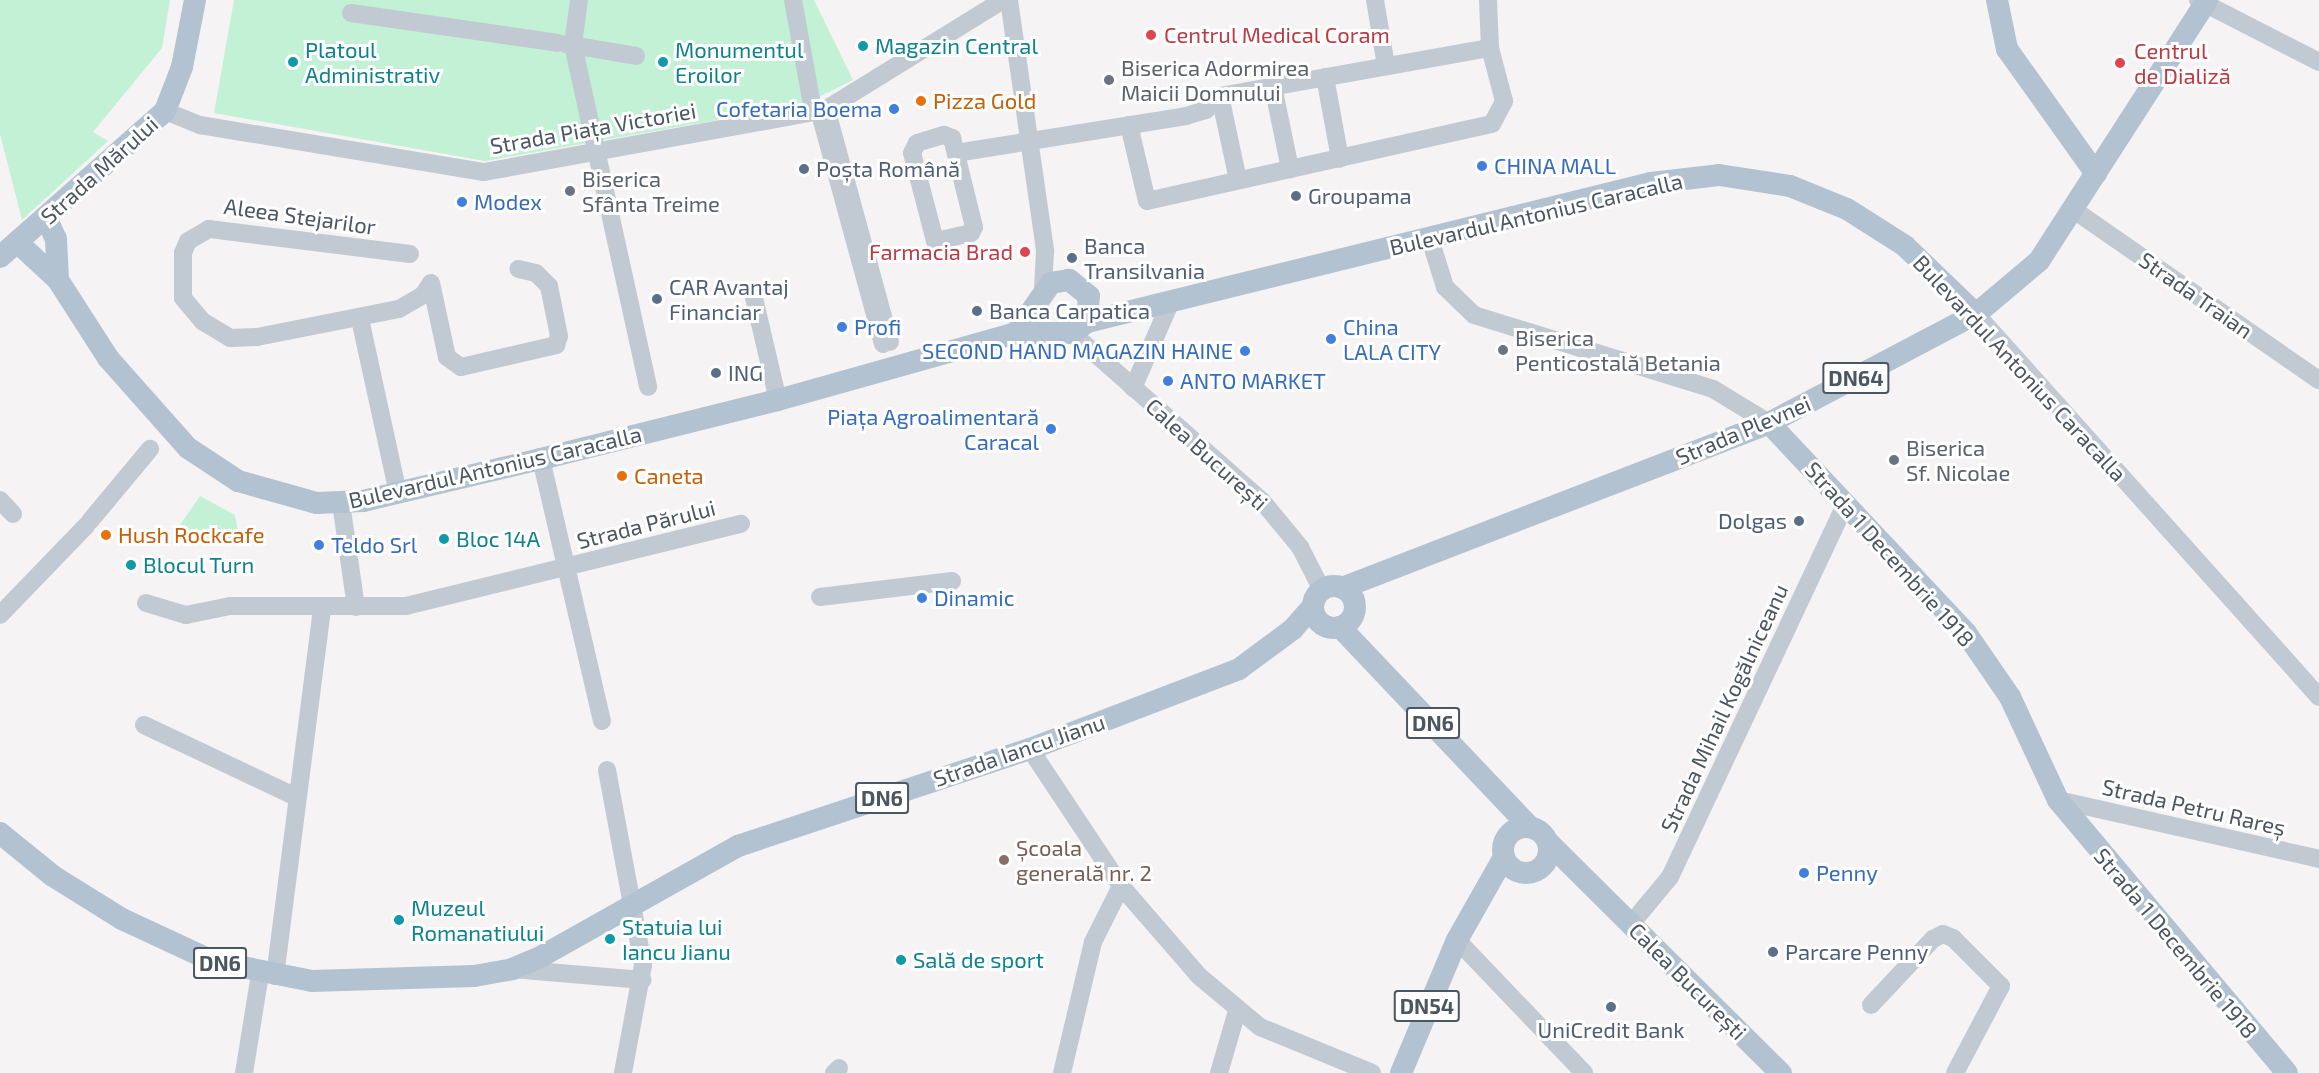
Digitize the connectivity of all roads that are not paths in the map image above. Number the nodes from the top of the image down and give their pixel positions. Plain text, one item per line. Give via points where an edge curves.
1 (195, 0) edge
2 (579, 0) edge
3 (793, 0) edge
4 (1003, 0) edge
5 (1009, 0) edge
6 (1375, 0) edge
7 (1488, 0) edge
8 (1997, 0) edge
9 (2203, 1) edge
10 (351, 13) dead end
11 (566, 44) junction
12 (1490, 48) junction
13 (636, 56) dead end
14 (2319, 62) edge
15 (1386, 66) junction
16 (1325, 77) junction
17 (1273, 86) junction
18 (1220, 96) junction
19 (811, 99) dead end
20 (165, 111) junction
21 (1129, 125) junction
22 (1026, 142) junction
23 (599, 152) junction
24 (956, 153) junction
25 (1340, 159) junction
26 (1290, 169) junction
27 (2096, 174) junction
28 (1238, 180) junction
29 (2073, 210) junction
30 (46, 217) junction
31 (1430, 239) junction
32 (17, 242) junction
33 (1045, 251) junction
34 (410, 254) dead end
35 (0, 257) edge
36 (518, 269) dead end
37 (58, 280) junction
38 (1069, 280) junction
39 (1089, 296) junction
40 (1040, 297) junction
41 (754, 298) dead end
42 (1172, 301) junction
43 (1120, 309) junction
44 (1976, 314) junction
45 (360, 319) junction
46 (1070, 329) junction
47 (1016, 333) junction
48 (887, 343) joint
49 (2319, 380) edge
50 (648, 387) dead end
51 (1133, 388) junction
52 (778, 400) junction
53 (1769, 423) junction
54 (150, 448) dead end
55 (541, 459) junction
56 (398, 493) junction
57 (0, 500) edge
58 (341, 503) junction
59 (1846, 503) junction
60 (13, 514) dead end
61 (741, 524) dead end
62 (564, 569) junction
63 (952, 581) dead end
64 (820, 597) dead end
65 (146, 603) dead end
66 (356, 607) junction
67 (1334, 607) junction
68 (322, 608) junction
69 (0, 615) edge
70 (2319, 697) edge
71 (602, 721) dead end
72 (144, 725) dead end
73 (1030, 749) junction
74 (607, 770) dead end
75 (296, 797) junction
76 (2058, 800) junction
77 (1519, 830) junction
78 (0, 833) edge
79 (1549, 843) junction
80 (1504, 857) junction
81 (2319, 859) edge
82 (1530, 872) junction
83 (1121, 886) junction
84 (1595, 888) junction
85 (1489, 890) junction
86 (630, 907) junction
87 (1630, 924) junction
88 (1457, 940) junction
89 (513, 969) junction
90 (268, 975) junction
91 (643, 980) junction
92 (1871, 1005) dead end
93 (1237, 1011) junction
94 (244, 1073) edge
95 (623, 1073) edge
96 (1062, 1073) edge
97 (1219, 1073) edge
98 (1372, 1073) edge
99 (1401, 1073) edge
100 (1584, 1073) edge
101 (1781, 1073) edge
102 (1955, 1073) edge
103 (2287, 1073) edge

1 - 20 main road, Strada Mărului via 182,67
2 - 11 street
3 - 19 street
4 - 23 street, Strada Piața Victoriei via 825,110
5 - 22 street
6 - 15 street
7 - 12 street
8 - 27 main road via 2007,49
9 - 14 street
9 - 27 main road, Strada Plevnei / DN64
10 - 11 street
11 - 13 street
11 - 23 street
12 - 15 street
12 - 25 street via 1504,110 1492,124
15 - 16 street
16 - 17 street
16 - 25 street
17 - 18 street
17 - 26 street
18 - 21 street via 1206,110
18 - 28 street
20 - 23 street, Strada Piața Victoriei via 200,124 484,172
20 - 30 main road, Strada Mărului
21 - 22 street
21 - 28 street via 1147,201
22 - 24 street
22 - 33 street
23 - 50 street
24 - 24 street via 950,135 913,147 935,241 973,230
25 - 26 street
26 - 28 street
27 - 29 main road, Strada Plevnei / DN64
29 - 44 main road, Strada Plevnei / DN64 via 2025,277
29 - 49 street, Strada Traian
30 - 32 main road, Strada Mărului
30 - 37 main road, Bulevardul Antonius Caracalla via 56,239
31 - 42 main road, Bulevardul Antonius Caracalla
31 - 44 main road, Bulevardul Antonius Caracalla via 1651,183 1719,176 1756,178 1821,197 1875,225 1930,268
31 - 53 street, Strada 1 Decembrie 1918 via 1445,287 1474,315 1713,389
32 - 35 main road, Strada Mărului
32 - 37 main road, Bulevardul Antonius Caracalla
33 - 38 street
33 - 40 street
34 - 45 street, Aleea Stejarilor via 299,243 222,227 198,232 183,254 183,298 202,321 231,338
36 - 45 street, Aleea Stejarilor via 543,277 549,286 559,336 548,349 452,365 431,283 413,303
37 - 58 main road, Bulevardul Antonius Caracalla via 108,358 188,448 211,466 266,492
38 - 39 main road
38 - 40 main road
39 - 43 main road
39 - 46 main road
40 - 46 main road via 1040,320
40 - 47 main road
41 - 52 street
42 - 43 main road, Bulevardul Antonius Caracalla
42 - 51 street
43 - 46 main road, Bulevardul Antonius Caracalla
44 - 53 main road, Strada Plevnei / DN64
44 - 70 street, Bulevardul Antonius Caracalla
45 - 56 street
46 - 47 main road, Bulevardul Antonius Caracalla
46 - 51 street, Calea București / DN6
47 - 52 main road, Bulevardul Antonius Caracalla
48 - 48 street via 829,119 822,121
51 - 67 street, Calea București / DN6 via 1280,520
52 - 55 main road, Bulevardul Antonius Caracalla
53 - 59 main road, Strada 1 Decembrie 1918
53 - 67 main road, Strada Plevnei / DN64 via 1371,578
54 - 69 street via 89,522
55 - 56 main road, Bulevardul Antonius Caracalla
55 - 62 street, Strada Părului
56 - 58 main road, Bulevardul Antonius Caracalla
57 - 60 street
58 - 66 street
59 - 76 main road, Strada 1 Decembrie 1918 via 1944,607 1995,674
59 - 87 street, Strada Mihail Kogălniceanu via 1670,877
61 - 62 street, Strada Părului
62 - 66 street, Strada Părului via 406,606
62 - 71 street, Strada Părului
63 - 64 street
65 - 68 street, Strada Părului via 186,615 230,606
66 - 68 street, Strada Părului
67 - 73 main road, Strada Iancu Jianu / DN6 via 1293,629 1239,669
67 - 77 main road, Calea București / DN6 via 1358,641 1508,804
68 - 75 street
72 - 75 street
73 - 83 street
73 - 86 main road, Strada Iancu Jianu / DN6 via 738,846
74 - 86 street
75 - 90 street
76 - 81 street, Strada Petru Rareș
76 - 103 main road, Strada 1 Decembrie 1918
77 - 79 main road, Calea București
77 - 80 main road, DN6
78 - 90 main road, Strada Iancu Jianu / DN6 via 53,876 122,919 212,961
79 - 82 main road via 1547,862
79 - 84 main road, Calea București
80 - 82 main road
80 - 85 main road, DN54
82 - 84 main road, Calea București via 1564,874
82 - 85 main road
83 - 93 street via 1199,976
83 - 96 street via 1093,942
84 - 87 main road, Calea București
85 - 88 main road, DN54
86 - 89 main road, Strada Iancu Jianu / DN6
86 - 91 street
87 - 101 main road, Calea București
88 - 99 main road, DN54
88 - 100 street
89 - 90 main road, Strada Iancu Jianu / DN6 via 402,981
89 - 91 street, Strada Iancu Jianu
90 - 94 street
91 - 95 street
92 - 102 street via 1933,939 1942,934 1953,938 2001,986
93 - 97 street
93 - 98 street via 1281,1039

